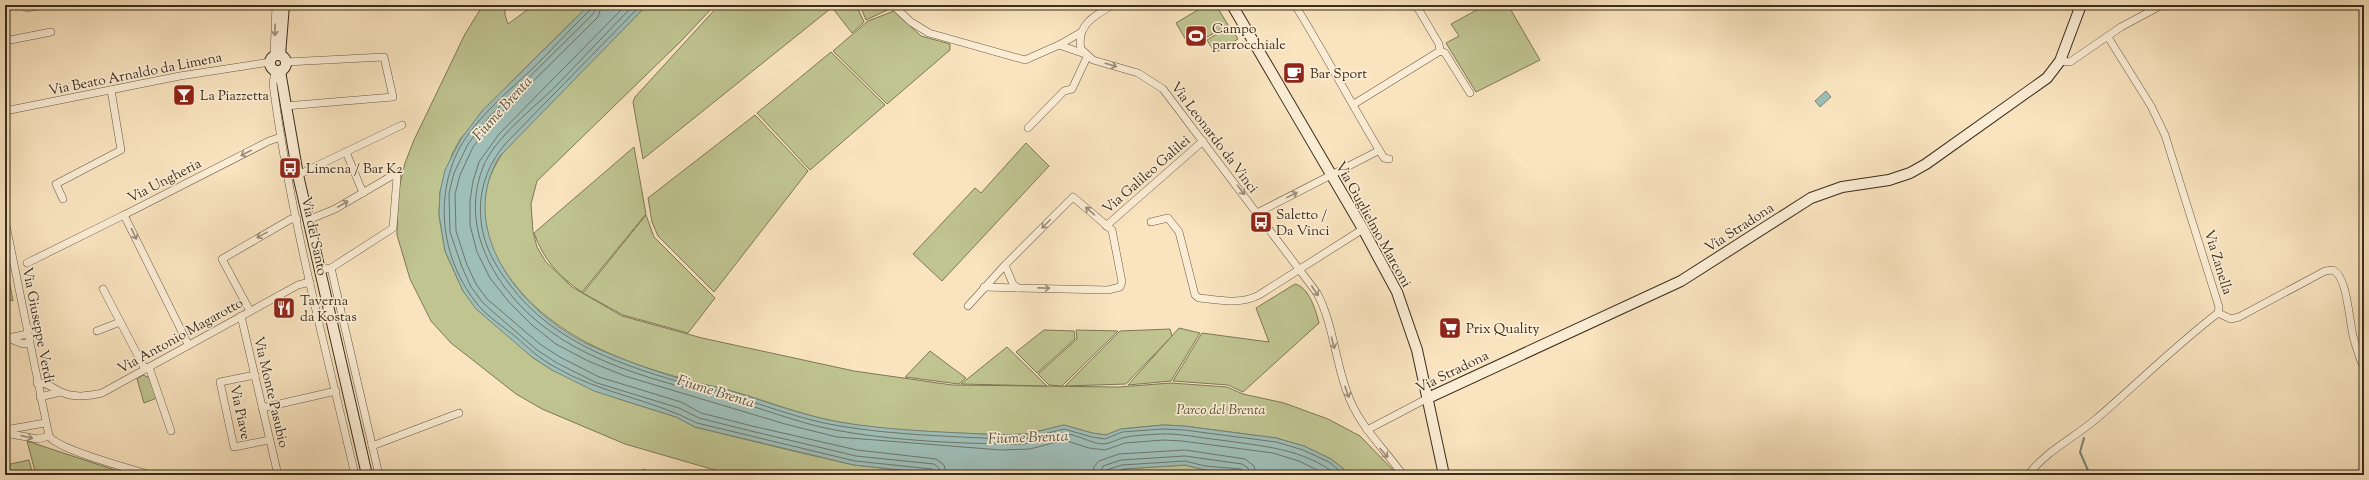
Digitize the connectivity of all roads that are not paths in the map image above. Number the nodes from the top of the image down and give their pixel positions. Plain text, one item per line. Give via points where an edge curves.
1 (20, 5) edge
2 (43, 5) edge
3 (276, 5) edge
4 (284, 5) edge
5 (1113, 5) edge
6 (1232, 5) edge
7 (1295, 5) edge
8 (1416, 5) edge
9 (2081, 5) edge
10 (2162, 5) edge
11 (897, 9) dead end
12 (51, 32) dead end
13 (1080, 33) junction
14 (2108, 37) junction
15 (5, 41) edge
16 (1059, 45) junction
17 (1440, 51) junction
18 (1086, 55) junction
19 (278, 58) junction
20 (2060, 60) junction
21 (278, 71) junction
22 (111, 90) junction
23 (1470, 93) dead end
24 (1354, 104) junction
25 (285, 105) junction
26 (5, 111) edge
27 (402, 125) dead end
28 (1028, 128) dead end
29 (281, 137) junction
30 (1204, 141) junction
31 (1378, 151) junction
32 (346, 152) junction
33 (1390, 159) dead end
34 (298, 175) junction
35 (1331, 176) junction
36 (363, 193) junction
37 (63, 199) dead end
38 (1257, 213) junction
39 (124, 215) junction
40 (297, 219) junction
41 (5, 220) edge
42 (308, 220) junction
43 (1152, 222) dead end
44 (1106, 226) junction
45 (1363, 229) junction
46 (27, 263) dead end
47 (1005, 265) junction
48 (331, 268) junction
49 (1299, 269) junction
50 (319, 270) junction
51 (310, 282) junction
52 (984, 287) junction
53 (1018, 288) junction
54 (103, 289) dead end
55 (328, 304) junction
56 (968, 306) dead end
57 (315, 307) junction
58 (250, 311) junction
59 (2218, 313) junction
60 (241, 316) junction
61 (120, 322) junction
62 (97, 331) dead end
63 (28, 334) junction
64 (5, 338) edge
65 (29, 343) junction
66 (188, 344) junction
67 (349, 346) junction
68 (338, 348) junction
69 (147, 368) junction
70 (2364, 369) edge
71 (255, 375) junction
72 (37, 383) junction
73 (60, 392) junction
74 (336, 392) junction
75 (40, 397) junction
76 (1428, 398) junction
77 (262, 408) junction
78 (459, 413) dead end
79 (45, 424) junction
80 (5, 430) edge
81 (1367, 430) junction
82 (171, 431) dead end
83 (5, 434) edge
84 (49, 436) junction
85 (269, 440) junction
86 (372, 446) junction
87 (150, 475) edge
88 (278, 475) edge
89 (354, 475) edge
90 (367, 475) edge
91 (379, 475) edge
92 (1403, 475) edge
93 (1444, 475) edge
94 (2028, 475) edge

1 - 2 street via 26,8
3 -> 19 street
4 - 19 street via 284,29
5 - 13 street via 1089,20
6 - 35 street, Via Guglielmo Marconi
7 - 24 street
8 - 17 street via 1439,44
9 - 20 street, Via Stradona
10 - 14 street
11 - 16 street via 929,33 1024,60
12 - 15 street
13 - 16 street
13 - 18 street via 1080,42
14 - 20 street via 2070,62
14 - 59 street, Via Zanella via 2151,106 2165,135 2219,304
16 - 18 street, Via Leonardo da Vinci
17 - 23 street via 1445,53
17 - 24 street
18 - 28 street via 1072,90 1064,91
18 -> 30 street, Via Leonardo da Vinci via 1097,62 1138,73 1159,85
19 - 21 street via 284,69
19 - 21 street via 272,69
19 - 22 street, Via Beato Arnaldo da Limena
19 - 25 street, Via Beato Arnaldo da Limena via 384,57 393,97
20 - 76 street, Via Stradona via 2047,78 1921,167 1889,180 1842,187 1811,198 1681,281
21 - 25 street
21 - 29 street, Via del Santo via 273,77
22 - 26 street, Via Beato Arnaldo da Limena
22 - 37 street via 121,150 56,184
24 - 31 street
25 - 34 street
27 - 32 street
29 -> 39 street, Via Ungheria via 268,141
29 - 40 street, Via del Santo
30 -> 38 street, Via Leonardo da Vinci
30 - 44 street, Via Galileo Galilei
31 - 33 street via 1384,158
31 - 35 street
32 - 34 street
32 - 36 street
34 - 42 street
38 -> 35 street
35 - 45 street, Via Guglielmo Marconi
42 -> 36 street via 317,218
36 - 48 street via 395,174 398,177 392,228
38 - 49 street, Via Leonardo da Vinci
39 - 46 street
39 -> 66 street, Via Ungheria
40 - 51 street, Via del Santo
40 -> 58 street via 291,219 222,259
41 - 63 street, Via Giuseppe Verdi
42 - 50 street
43 - 49 street via 1168,218 1179,232 1194,291 1199,298 1235,302 1252,299
44 -> 47 street via 1073,197
53 -> 44 street via 1108,290 1120,287 1122,282 1117,251 1112,230
45 - 49 street
45 - 76 street, Via Guglielmo Marconi via 1386,268 1408,319
47 - 52 street
47 - 53 street via 1013,284
48 - 50 street
48 - 67 street, Via del Santo
49 -> 81 street, Via Leonardo da Vinci via 1321,301 1347,393
50 - 55 street
51 - 57 street, Via del Santo
51 - 58 street, Via Antonio Magarotto via 298,285
52 - 53 street
52 - 56 street
54 - 61 street
55 - 57 street
55 - 68 street
57 - 74 street, Via del Santo
58 - 60 street, Via Antonio Magarotto
59 - 70 street via 2231,319 2239,317 2325,271 2333,270 2339,274 2345,291 2352,333
59 - 94 street, Via Zanella via 2184,339 2093,422 2037,463
60 - 66 street, Via Antonio Magarotto
60 - 71 street, Via Monte Pasubio
61 - 62 street
61 - 69 street
63 - 64 street
63 - 65 street, Via Giuseppe Verdi
64 - 65 street via 23,344
65 - 72 street, Via Giuseppe Verdi
66 - 69 street, Via Antonio Magarotto
67 - 68 street
67 - 86 street, Via del Santo
68 - 90 street
69 - 73 street, Via Antonio Magarotto via 102,393 80,396
69 - 82 street
71 - 77 street, Via Monte Pasubio
71 - 85 street, Via Piave via 220,382 234,447
72 - 73 street via 47,384
72 - 75 street, Via Giuseppe Verdi
73 - 75 street
74 - 77 street
74 - 89 street, Via del Santo
75 - 79 street, Via Giuseppe Verdi
76 - 81 street, Via Stradona
76 - 93 street, Via Guglielmo Marconi
77 - 85 street, Via Monte Pasubio
78 - 86 street
79 - 80 street
79 - 84 street, Via Giuseppe Verdi
81 -> 92 street, Via Leonardo da Vinci
83 -> 84 street via 38,439
84 - 87 street via 60,445
85 - 88 street, Via Monte Pasubio
86 - 91 street, Via del Santo

